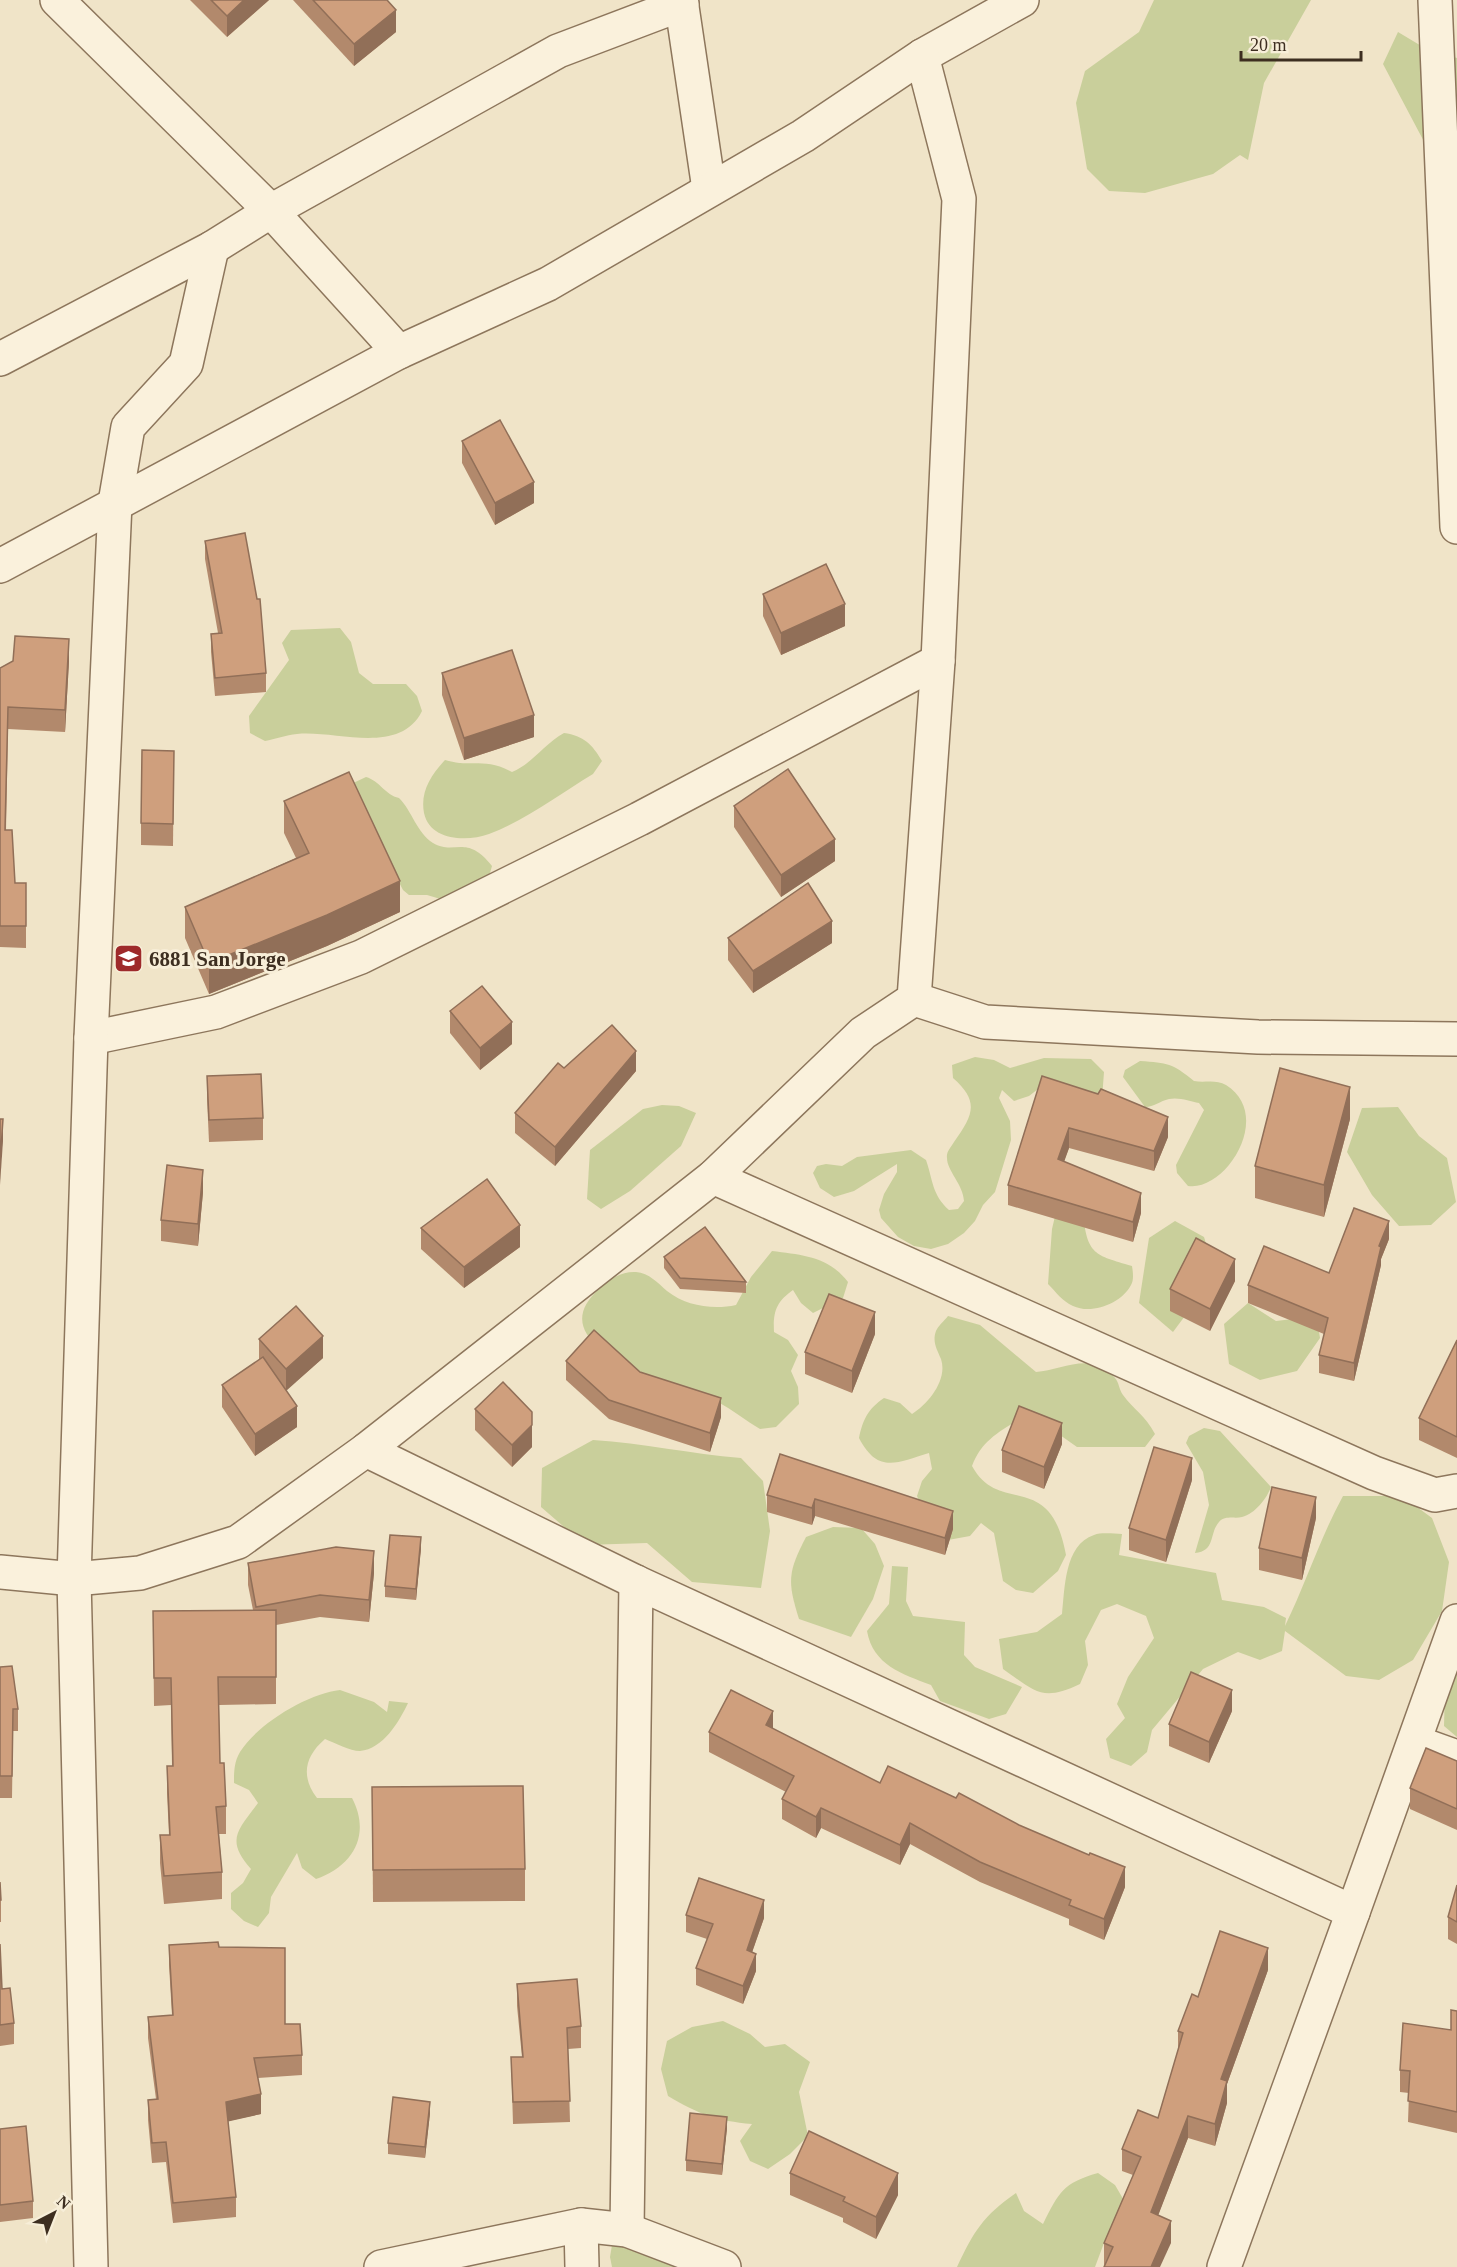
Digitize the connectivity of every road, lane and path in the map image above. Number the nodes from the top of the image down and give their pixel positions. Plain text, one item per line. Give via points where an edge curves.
1 (57, 0) edge
2 (1022, 0) edge
3 (1435, 0) edge
4 (682, 2) edge
5 (922, 56) junction
6 (1449, 153) edge
7 (710, 189) junction
8 (271, 211) junction
9 (212, 248) junction
10 (399, 352) junction
11 (0, 359) edge
12 (115, 503) junction
13 (1457, 527) edge
14 (0, 566) edge
15 (938, 661) junction
16 (914, 999) junction
17 (91, 1038) junction
18 (1457, 1039) edge
19 (713, 1177) junction
20 (366, 1450) junction
21 (1457, 1491) edge
22 (0, 1572) edge
23 (74, 1579) junction
24 (636, 1582) junction
25 (1457, 1621) edge
26 (1414, 1742) junction
27 (1457, 1757) edge
28 (1353, 1912) junction
29 (581, 2225) junction
30 (627, 2230) junction
31 (91, 2267) edge
32 (381, 2267) edge
33 (582, 2267) edge
34 (724, 2267) edge
35 (1224, 2267) edge

1 - 8 street
2 - 5 street
3 - 6 street
4 - 7 street
4 - 8 street via 558,51
5 - 7 street via 803,136
5 - 15 street via 959,199
6 - 13 street
7 - 10 street via 548,284
8 - 9 street
8 - 10 street
9 - 11 street
9 - 12 street via 186,364 128,427
10 - 12 street
12 - 14 street
12 - 17 street
15 - 16 street
15 - 17 street via 639,819 361,957 216,1012
16 - 18 street via 985,1022 1258,1037
16 - 19 street via 863,1033
17 - 23 street
19 - 20 street
19 - 21 street via 1374,1473 1435,1495
20 - 23 street via 238,1542 140,1573
20 - 24 street
22 - 23 street
23 - 31 street
24 - 28 street
24 - 30 street
25 - 26 street
26 - 27 street
26 - 28 street
28 - 35 street
29 - 30 street
29 - 32 street
29 - 33 street
30 - 34 street

